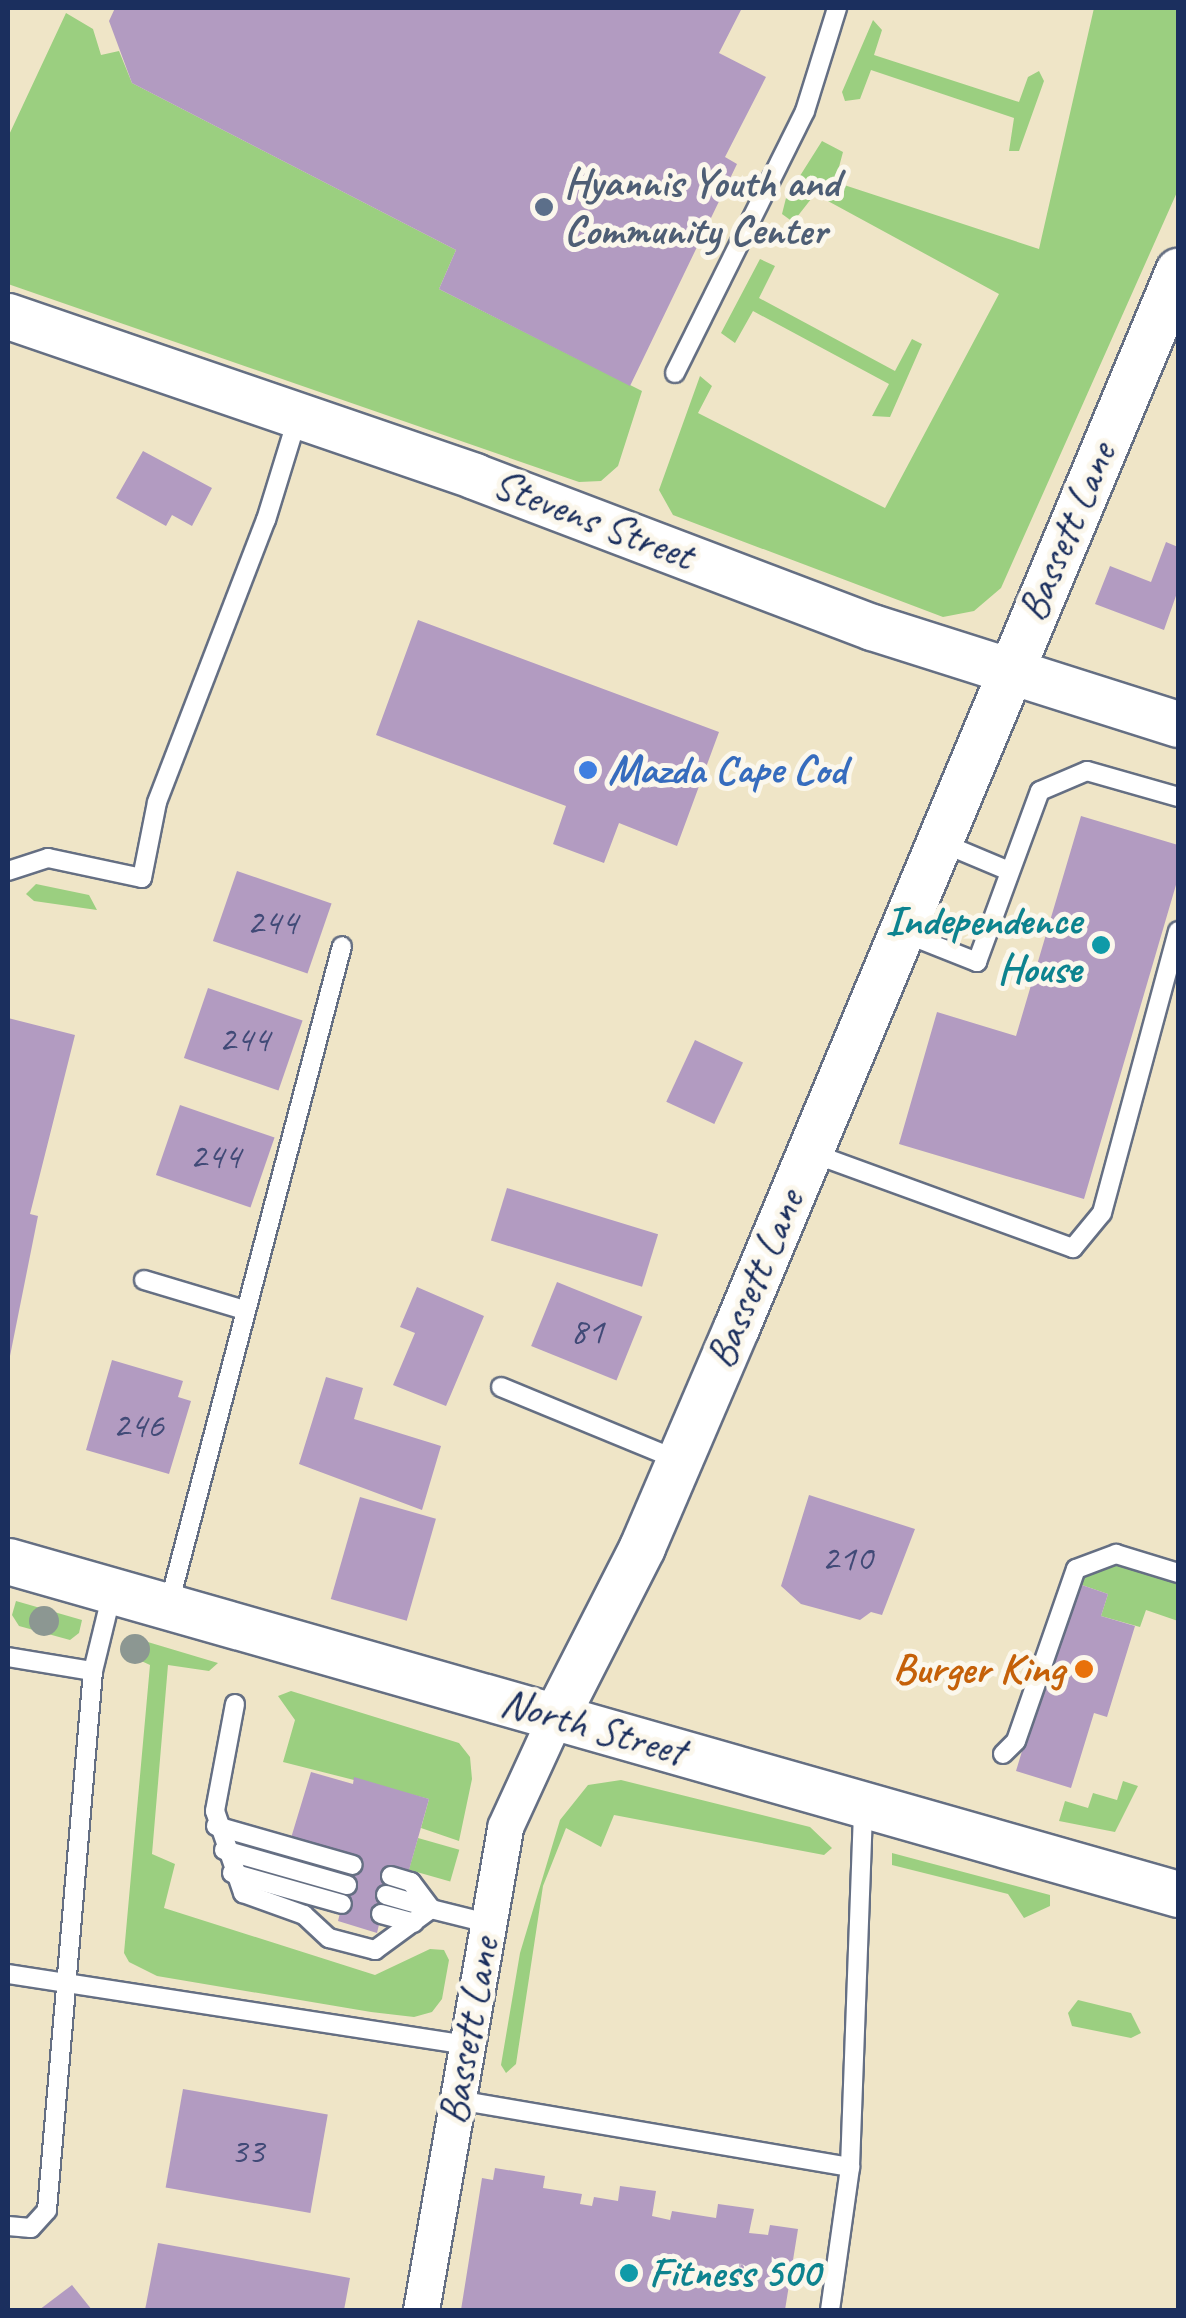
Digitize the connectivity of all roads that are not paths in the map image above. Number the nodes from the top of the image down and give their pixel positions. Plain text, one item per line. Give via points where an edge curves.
1 (837, 8) edge
2 (1178, 271) edge
3 (8, 316) edge
4 (675, 373) dead end
5 (299, 413) junction
6 (1008, 670) junction
7 (1178, 724) edge
8 (1178, 797) edge
9 (936, 841) junction
10 (1009, 871) junction
11 (8, 872) edge
12 (899, 931) junction
13 (1178, 931) edge
14 (342, 946) dead end
15 (809, 1152) junction
16 (144, 1280) dead end
17 (244, 1310) junction
18 (501, 1388) dead end
19 (679, 1460) junction
20 (8, 1561) edge
21 (1178, 1573) edge
22 (113, 1588) junction
23 (169, 1605) junction
24 (8, 1657) edge
25 (93, 1671) junction
26 (235, 1704) dead end
27 (556, 1716) junction
28 (1003, 1754) dead end
29 (862, 1804) junction
30 (216, 1826) junction
31 (224, 1850) junction
32 (352, 1865) dead end
33 (232, 1874) junction
34 (391, 1876) dead end
35 (1178, 1894) edge
36 (431, 1908) junction
37 (414, 1923) junction
38 (487, 1923) junction
39 (8, 1974) edge
40 (66, 1980) junction
41 (466, 2045) junction
42 (457, 2100) junction
43 (850, 2167) junction
44 (8, 2226) edge
45 (422, 2310) edge
46 (830, 2310) edge

1 - 4 lane via 805,111
2 - 6 street, Bassett Lane
3 - 5 street, Stevens Street
5 - 6 street, Stevens Street via 872,627
5 - 11 lane via 266,520 156,802 142,878 48,858 24,861
6 - 7 street, Stevens Street
6 - 9 street, Bassett Lane
8 - 10 lane via 1087,770 1040,791
9 - 10 lane
9 - 12 street, Bassett Lane
10 - 12 lane via 976,962
12 - 15 street, Bassett Lane
13 - 15 lane via 1102,1212 1072,1248
14 - 17 lane
15 - 19 street, Bassett Lane
16 - 17 lane
17 - 23 lane
18 - 19 lane
19 - 27 street, Bassett Lane
20 - 22 street, North Street
21 - 28 lane via 1116,1554 1076,1569 1016,1741
22 - 23 street, North Street
22 - 25 lane
23 - 27 street, North Street
24 - 25 lane
25 - 40 lane
26 - 30 lane
27 - 29 street, North Street
27 - 38 street, Bassett Lane via 515,1796
29 - 35 street, North Street
29 - 43 lane
30 - 31 lane
30 - 32 lane
31 - 33 lane
31 - 33 lane via 345,1894
33 - 37 lane via 249,1898 304,1915 329,1938 382,1949
34 - 36 lane via 411,1882
36 - 37 lane
36 - 37 lane via 383,1905
36 - 38 lane
38 - 41 street, Bassett Lane
39 - 40 lane
40 - 41 lane
40 - 44 lane via 46,2210 31,2228
41 - 42 street, Bassett Lane
42 - 43 lane
42 - 45 street, Bassett Lane
43 - 46 lane

